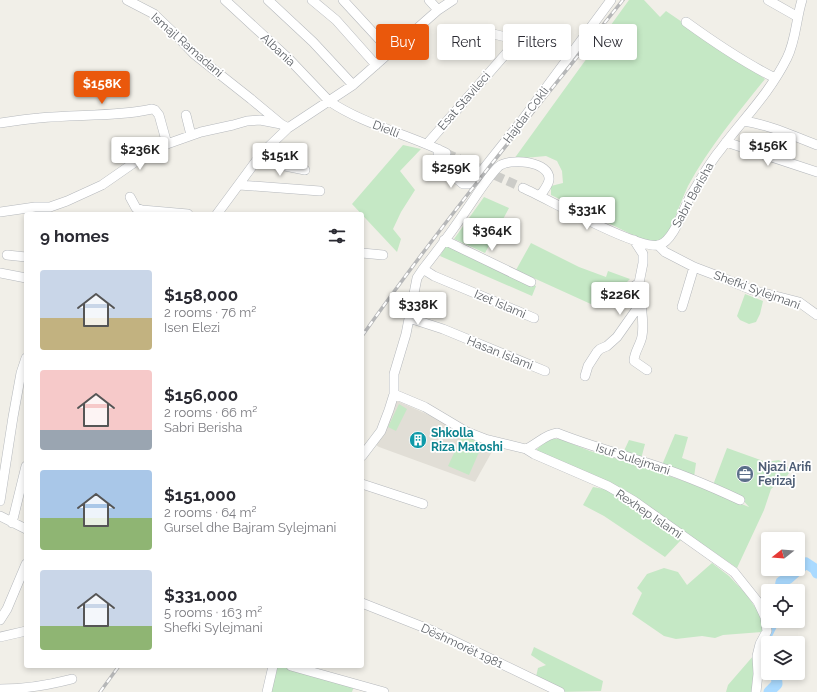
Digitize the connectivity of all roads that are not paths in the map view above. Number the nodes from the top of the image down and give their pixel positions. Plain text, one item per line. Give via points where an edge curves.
1 (127, 0) edge
2 (225, 0) edge
3 (268, 0) edge
4 (312, 0) edge
5 (343, 0) edge
6 (429, 0) edge
7 (453, 0) edge
8 (611, 0) edge
9 (768, 0) edge
10 (802, 0) edge
11 (438, 10) junction
12 (798, 17) junction
13 (686, 22) dead end
14 (422, 24) edge
15 (495, 34) edge
16 (376, 36) edge
17 (381, 60) edge
18 (376, 65) junction
19 (775, 78) junction
20 (353, 85) junction
21 (329, 101) junction
22 (186, 116) dead end
23 (744, 121) junction
24 (0, 123) edge
25 (285, 126) junction
26 (191, 135) junction
27 (726, 142) junction
28 (167, 144) junction
29 (427, 144) junction
30 (817, 145) edge
31 (442, 151) joint
32 (262, 153) junction
33 (305, 170) dead end
34 (817, 172) edge
35 (238, 185) junction
36 (523, 188) tunnel mouth
37 (320, 191) dead end
38 (540, 196) junction
39 (130, 197) dead end
40 (0, 212) edge
41 (165, 212) edge
42 (219, 212) edge
43 (444, 240) junction
44 (634, 240) junction
45 (653, 245) junction
46 (364, 253) edge
47 (7, 255) dead end
48 (384, 255) dead end
49 (24, 257) edge
50 (643, 257) junction
51 (694, 267) junction
52 (423, 269) junction
53 (0, 273) edge
54 (24, 278) edge
55 (531, 282) dead end
56 (639, 283) junction
57 (628, 299) dead end
58 (641, 303) junction
59 (682, 307) dead end
60 (817, 315) edge
61 (409, 318) junction
62 (534, 318) dead end
63 (24, 364) edge
64 (647, 370) dead end
65 (545, 371) dead end
66 (586, 376) dead end
67 (394, 394) junction
68 (526, 449) junction
69 (364, 453) edge
70 (24, 474) edge
71 (364, 485) edge
72 (740, 500) dead end
73 (0, 501) edge
74 (423, 504) dead end
75 (0, 516) edge
76 (12, 523) junction
77 (24, 528) edge
78 (24, 568) edge
79 (364, 604) edge
80 (3, 609) edge
81 (0, 620) edge
82 (24, 632) edge
83 (0, 637) edge
84 (273, 668) edge
85 (298, 668) edge
86 (72, 679) dead end
87 (0, 689) edge
88 (267, 692) edge
89 (384, 692) edge
90 (560, 692) edge
91 (756, 692) edge

1 - 25 street, Ismajl Ramadani via 154,14 194,54
2 - 21 street, Albania via 289,59
3 - 20 street via 314,42
4 - 18 street via 336,20
5 - 16 street
6 - 11 street
7 - 11 street
8 - 31 street, Hajdar Cokli via 472,182 462,184 438,163
9 - 12 street
10 - 12 street, Sabri Berisha
11 - 14 street
12 - 19 street, Sabri Berisha via 787,58
13 - 19 street via 737,58
15 - 29 street, Esat Stavileci via 514,41 507,53
17 - 18 street
18 - 20 street
19 - 23 street, Sabri Berisha
20 - 21 street
21 - 25 street
21 - 29 street, Dielli via 363,120
22 - 26 street
23 - 27 street, Sabri Berisha
23 - 30 street
24 - 28 street via 40,118 134,113 152,109 159,116
25 - 26 street via 260,120 246,121
25 - 32 street
26 - 28 street
27 - 34 street
27 - 45 street, Sabri Berisha via 709,164 671,236 664,243
28 - 40 street via 102,185 67,201 50,207
29 - 31 street, Dielli
32 - 33 street via 285,166
32 - 35 street
35 - 37 street
35 - 42 street
36 - 38 street, Shefki Sylejmani
38 - 43 street via 548,185 549,178 543,169 533,163 503,163
38 - 44 street, Shefki Sylejmani
39 - 41 street via 136,208
43 - 52 street
43 - 55 street
44 - 45 street, Shefki Sylejmani
44 - 50 street
45 - 50 street
45 - 51 street, Shefki Sylejmani
46 - 48 street
47 - 49 street
50 - 56 street
51 - 59 street
51 - 60 street, Shefki Sylejmani via 752,290 799,302
52 - 61 street via 417,278
52 - 62 street, Izet Islami
53 - 54 street
56 - 57 street via 633,287
56 - 58 street
58 - 64 street via 642,336 634,361
58 - 66 street via 617,337 597,352 588,366
61 - 65 street, Hasan Islami
61 - 67 street via 394,374
63 - 73 street
67 - 68 street, Rexhep Islami via 425,407 467,432
67 - 69 street via 381,431
68 - 72 street, Isuf Sulejmani via 551,433 557,433 689,477
68 - 91 street, Rexhep Islami via 608,486 634,501 734,572 758,602 767,631 757,656
70 - 76 street
71 - 74 street
75 - 76 street
76 - 77 street
78 - 80 street
79 - 90 street, Dëshmorët 1981 via 433,631
80 - 81 street
82 - 83 street
84 - 88 street
85 - 89 street
86 - 87 street via 52,684

